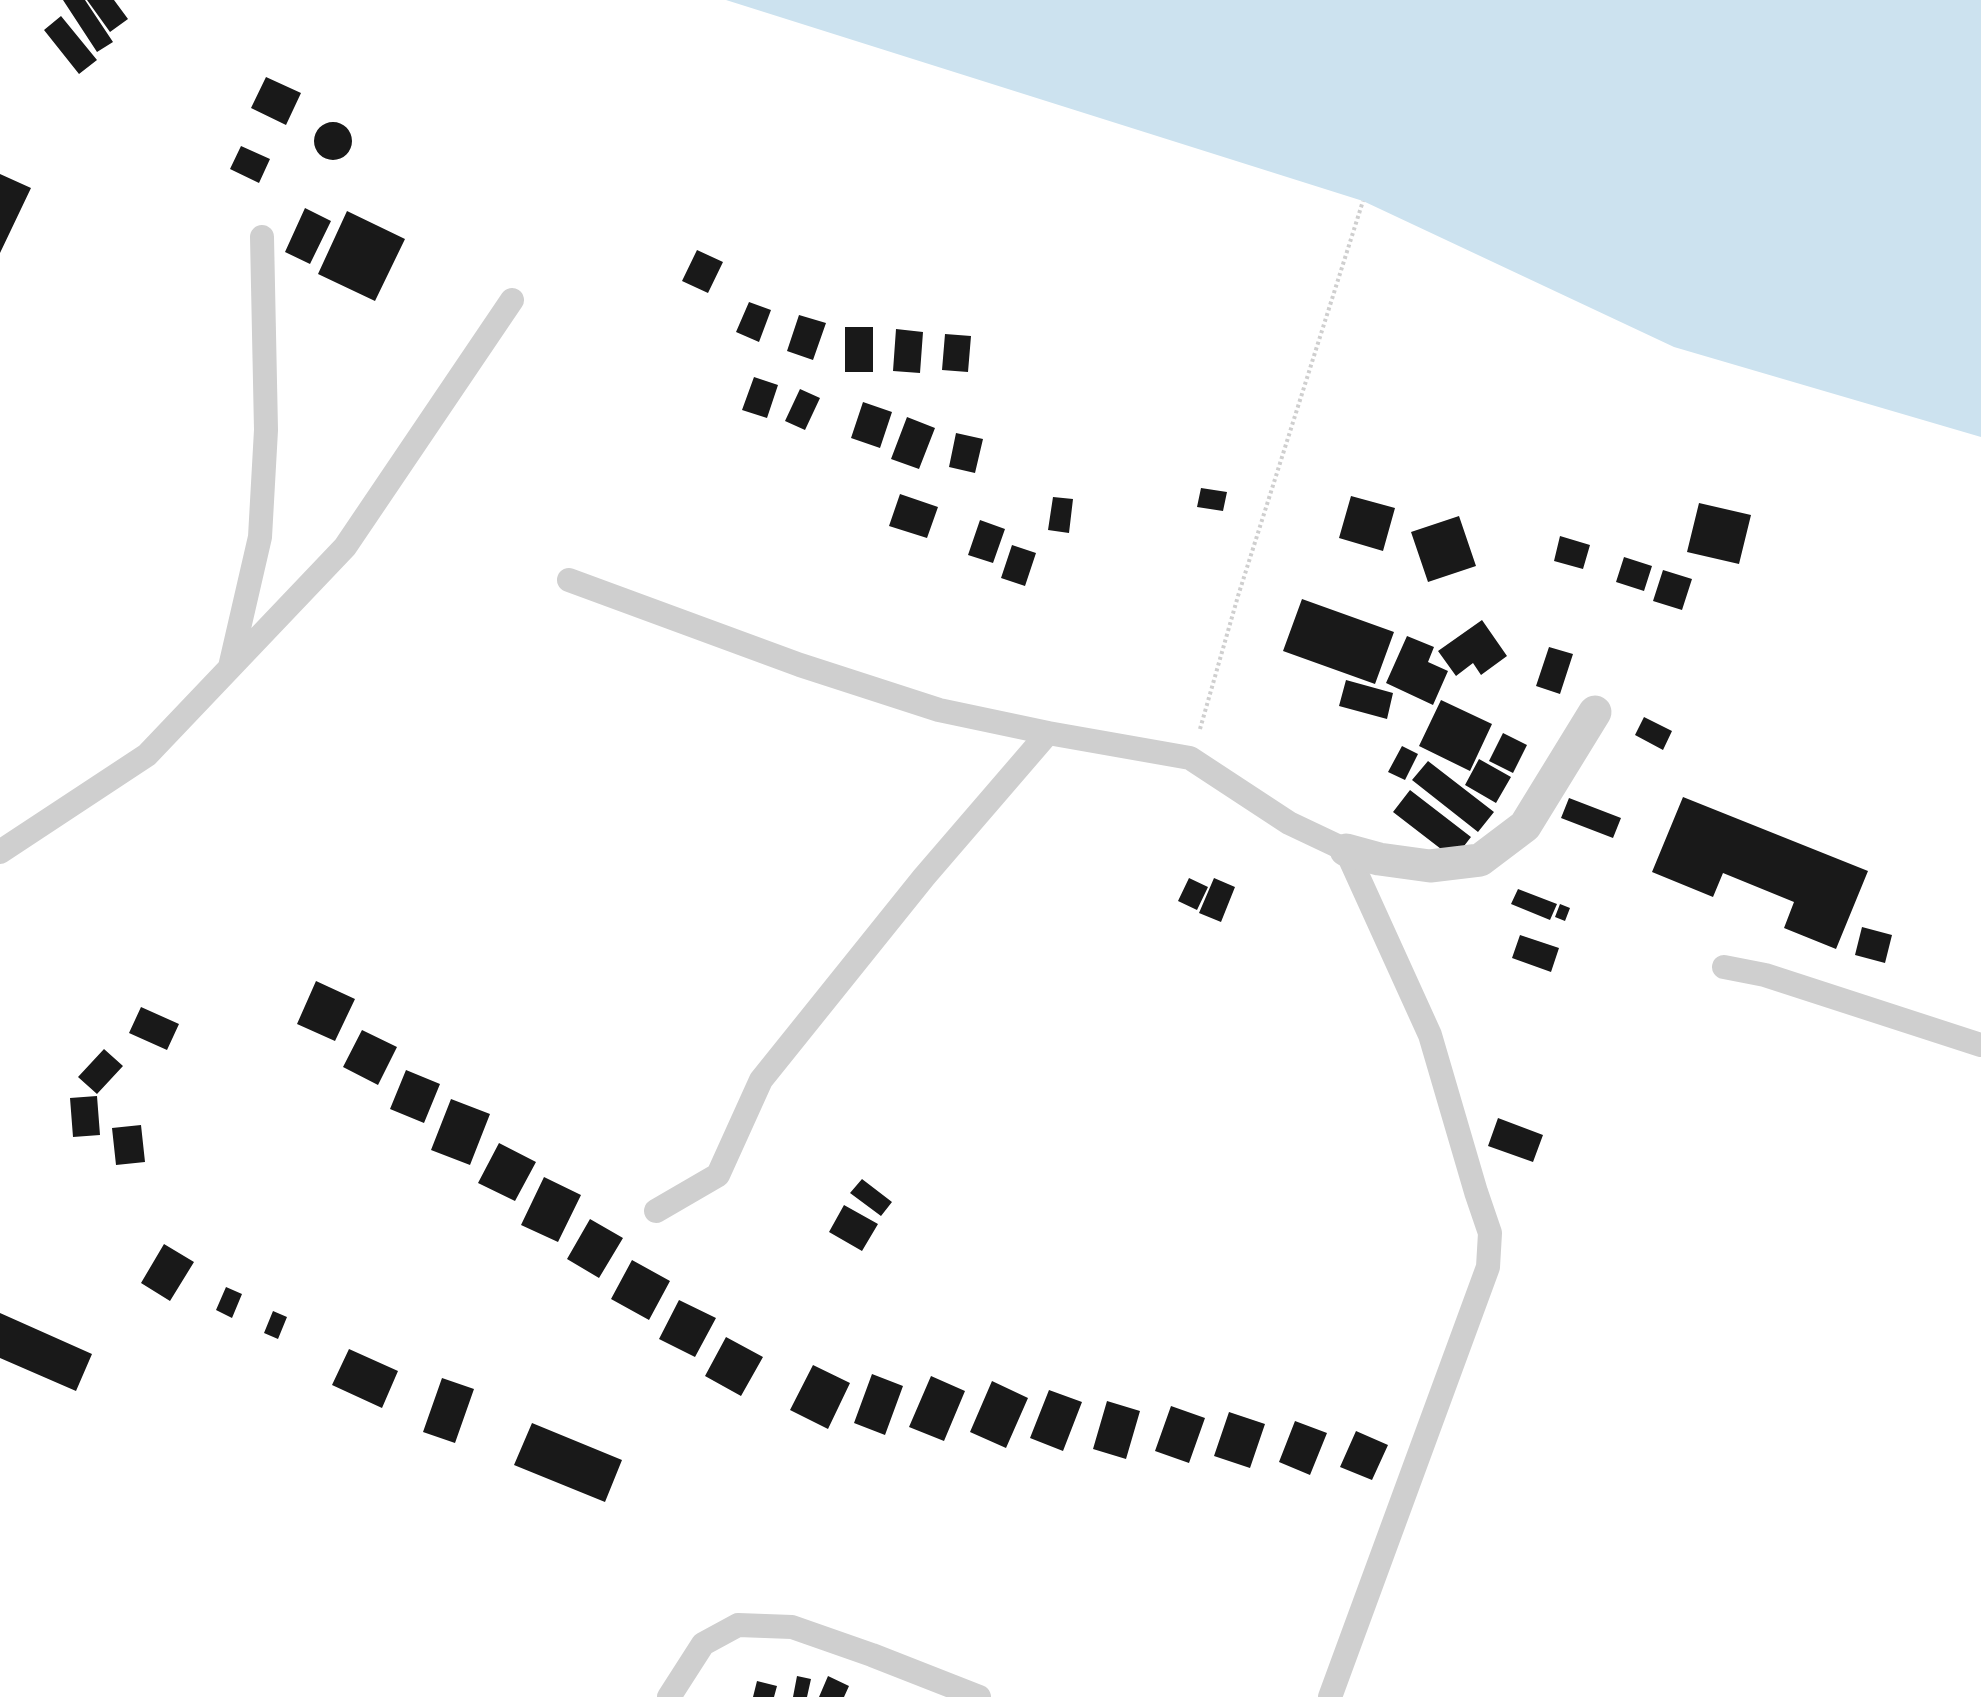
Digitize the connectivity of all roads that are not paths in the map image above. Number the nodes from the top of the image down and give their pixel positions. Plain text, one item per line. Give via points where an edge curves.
1 (262, 237) dead end
2 (512, 300) dead end
3 (569, 580) dead end
4 (230, 667) junction
5 (1595, 712) dead end
6 (1048, 733) junction
7 (1346, 850) junction
8 (0, 852) edge
9 (1724, 967) dead end
10 (1981, 1045) edge
11 (656, 1211) dead end
12 (669, 1697) edge
13 (978, 1697) edge
14 (1330, 1697) edge

1 - 4 lane via 266,430 260,537
2 - 4 lane via 345,547
3 - 6 lane via 800,665 939,710
4 - 8 lane via 147,755
5 - 7 street via 1525,826 1480,860 1430,866
6 - 7 lane via 1190,758 1288,823
6 - 11 lane via 924,877 761,1080 718,1175
7 - 14 lane via 1430,1035 1490,1233 1488,1267
9 - 10 lane via 1765,975
12 - 13 lane via 703,1644 738,1625 792,1628

